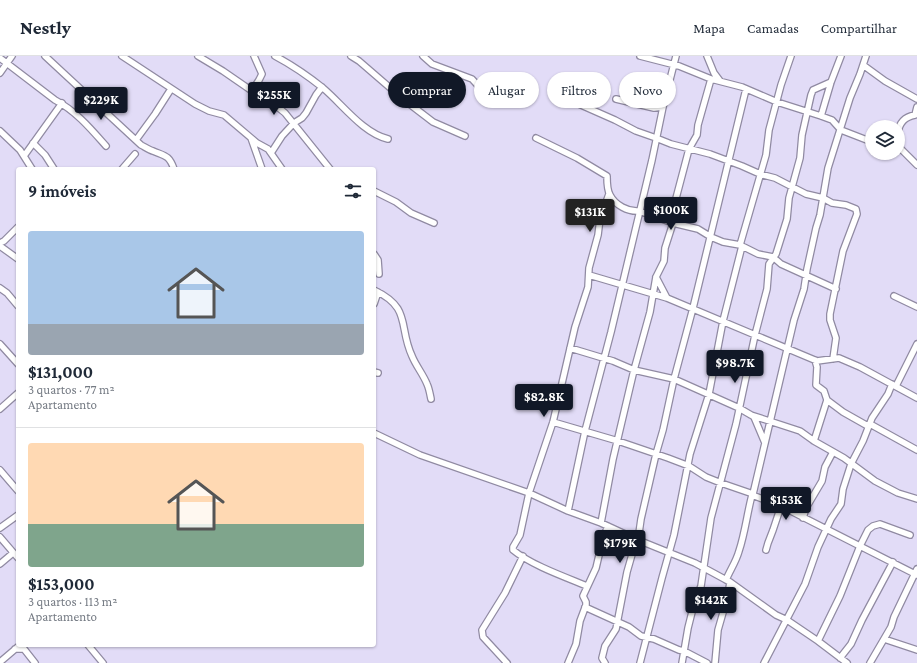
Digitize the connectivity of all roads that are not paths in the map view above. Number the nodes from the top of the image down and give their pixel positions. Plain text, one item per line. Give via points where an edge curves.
1 (12, 56) edge
2 (45, 56) edge
3 (122, 56) edge
4 (198, 56) edge
5 (254, 56) edge
6 (274, 56) edge
7 (351, 56) edge
8 (423, 56) edge
9 (640, 56) edge
10 (676, 56) edge
11 (707, 56) edge
12 (791, 56) edge
13 (841, 56) edge
14 (866, 56) edge
15 (0, 58) edge
16 (130, 58) edge
17 (7, 63) junction
18 (674, 65) junction
19 (863, 65) junction
20 (672, 72) edge
21 (0, 73) edge
22 (711, 79) junction
23 (474, 81) edge
24 (720, 81) junction
25 (831, 82) junction
26 (322, 87) junction
27 (171, 89) junction
28 (746, 89) junction
29 (252, 91) junction
30 (616, 99) dead end
31 (917, 99) edge
32 (619, 100) edge
33 (777, 102) junction
34 (62, 103) junction
35 (917, 107) edge
36 (587, 108) edge
37 (662, 108) edge
38 (807, 112) junction
39 (821, 116) junction
40 (903, 120) edge
41 (294, 123) junction
42 (841, 130) junction
43 (0, 131) edge
44 (465, 136) dead end
45 (250, 137) junction
46 (536, 138) dead end
47 (656, 138) junction
48 (388, 139) dead end
49 (865, 139) edge
50 (136, 140) junction
51 (33, 143) junction
52 (106, 146) dead end
53 (689, 149) junction
54 (272, 153) junction
55 (905, 153) edge
56 (135, 154) dead end
57 (24, 156) junction
58 (729, 161) junction
59 (917, 165) edge
60 (276, 166) edge
61 (31, 167) edge
62 (53, 167) edge
63 (124, 167) edge
64 (173, 167) edge
65 (261, 167) edge
66 (328, 167) edge
67 (760, 174) junction
68 (793, 188) junction
69 (376, 192) edge
70 (609, 194) junction
71 (823, 198) junction
72 (639, 211) junction
73 (671, 222) junction
74 (434, 223) dead end
75 (16, 229) edge
76 (711, 237) junction
77 (0, 242) edge
78 (0, 246) edge
79 (741, 246) junction
80 (376, 257) edge
81 (773, 257) junction
82 (16, 258) edge
83 (379, 274) dead end
84 (806, 274) junction
85 (589, 275) junction
86 (656, 277) junction
87 (622, 284) junction
88 (0, 288) edge
89 (836, 289) junction
90 (376, 291) edge
91 (653, 293) junction
92 (894, 296) dead end
93 (667, 298) junction
94 (16, 304) edge
95 (917, 307) edge
96 (693, 308) junction
97 (723, 321) junction
98 (755, 335) junction
99 (0, 344) edge
100 (917, 344) edge
101 (570, 348) junction
102 (787, 348) junction
103 (604, 358) junction
104 (833, 359) junction
105 (815, 360) junction
106 (16, 362) edge
107 (634, 370) junction
108 (674, 379) junction
109 (894, 385) junction
110 (709, 394) junction
111 (16, 395) edge
112 (431, 398) dead end
113 (917, 398) edge
114 (827, 400) junction
115 (1, 407) edge
116 (739, 408) junction
117 (752, 415) junction
118 (771, 420) junction
119 (552, 422) junction
120 (870, 424) junction
121 (585, 431) junction
122 (376, 434) edge
123 (618, 441) junction
124 (814, 441) junction
125 (765, 443) junction
126 (917, 450) edge
127 (833, 452) junction
128 (656, 454) junction
129 (851, 464) junction
130 (688, 466) junction
131 (0, 470) edge
132 (721, 483) junction
133 (16, 489) edge
134 (529, 494) junction
135 (752, 495) junction
136 (917, 499) edge
137 (781, 506) junction
138 (568, 511) junction
139 (16, 516) edge
140 (803, 518) junction
141 (600, 523) junction
142 (608, 526) junction
143 (0, 528) edge
144 (826, 530) junction
145 (910, 535) dead end
146 (0, 537) edge
147 (638, 540) junction
148 (860, 546) junction
149 (766, 550) dead end
150 (13, 552) junction
151 (669, 552) junction
152 (16, 556) edge
153 (523, 556) junction
154 (892, 562) junction
155 (0, 564) edge
156 (704, 568) junction
157 (916, 572) edge
158 (728, 581) junction
159 (587, 586) junction
160 (585, 607) junction
161 (787, 620) junction
162 (618, 622) junction
163 (646, 638) junction
164 (884, 638) junction
165 (818, 641) junction
166 (18, 647) edge
167 (90, 647) edge
168 (15, 649) junction
169 (917, 650) edge
170 (684, 651) junction
171 (840, 658) junction
172 (0, 662) edge
173 (35, 663) edge
174 (103, 663) edge
175 (507, 663) edge
176 (568, 663) edge
177 (605, 663) edge
178 (640, 663) edge
179 (682, 663) edge
180 (707, 663) edge
181 (715, 663) edge
182 (764, 663) edge
183 (847, 663) edge
184 (870, 663) edge

1 - 17 street
2 - 50 street
3 - 16 street
4 - 29 street
5 - 29 street via 262,74
6 - 26 street via 288,62
7 - 44 street via 433,122
8 - 23 street via 432,64
9 - 18 street
10 - 18 street
11 - 24 street
12 - 33 street
13 - 25 street
14 - 19 street
15 - 17 street
16 - 27 street
17 - 21 street
17 - 34 street
18 - 20 street
18 - 22 street
19 - 31 street
19 - 42 street
22 - 24 street
22 - 53 street via 697,135
24 - 28 street
25 - 38 street via 813,90
25 - 39 street
26 - 41 street via 302,118
26 - 48 street via 367,129
27 - 45 street via 201,108 224,115
27 - 50 street
28 - 33 street
28 - 58 street
29 - 41 street via 269,100
30 - 32 street
33 - 38 street
33 - 67 street
34 - 51 street
34 - 52 street
35 - 40 street via 915,115
36 - 47 street
37 - 47 street
38 - 39 street
38 - 68 street
39 - 42 street via 832,120
41 - 54 street
41 - 66 street
42 - 49 street
42 - 71 street via 828,168
43 - 57 street
45 - 54 street
45 - 65 street
46 - 70 street via 607,176
47 - 53 street
47 - 72 street
50 - 64 street via 152,151 164,154
51 - 57 street
51 - 62 street
53 - 58 street
53 - 73 street
54 - 60 street
55 - 59 street
56 - 63 street
57 - 61 street
58 - 67 street
58 - 76 street
67 - 68 street via 775,178
67 - 79 street
68 - 71 street
68 - 81 street via 789,198 787,219
69 - 74 street
70 - 72 street via 623,208
70 - 85 street via 600,219
71 - 84 street
71 - 89 street via 832,204 846,205 857,211 843,251
72 - 73 street
72 - 87 street
73 - 76 street via 698,229
73 - 86 street via 664,261
75 - 77 street
76 - 79 street
76 - 96 street
78 - 82 street
79 - 81 street via 758,254
79 - 97 street
80 - 83 street
81 - 84 street via 781,264
81 - 98 street via 769,264 768,289
84 - 89 street
84 - 102 street
85 - 87 street
85 - 101 street via 588,287
86 - 91 street
86 - 93 street
87 - 91 street
87 - 103 street
88 - 94 street
89 - 104 street via 830,320 836,338
90 - 112 street via 397,306 403,318 412,358 428,384
91 - 93 street
91 - 107 street
92 - 95 street
93 - 96 street
96 - 97 street
96 - 108 street
97 - 98 street
97 - 110 street
98 - 102 street
98 - 116 street
99 - 106 street
100 - 109 street
101 - 103 street
101 - 119 street
102 - 105 street
102 - 118 street
103 - 107 street
103 - 121 street
104 - 105 street
104 - 109 street via 839,358
105 - 114 street via 816,385 824,391
107 - 108 street
107 - 123 street
108 - 110 street
108 - 128 street
109 - 113 street
109 - 120 street
110 - 116 street
110 - 130 street
111 - 115 street
114 - 120 street via 866,425
114 - 124 street
116 - 117 street
116 - 132 street
117 - 118 street
117 - 125 street
118 - 124 street via 800,431
118 - 125 street
119 - 121 street
119 - 134 street
120 - 126 street
120 - 129 street
121 - 123 street
121 - 138 street
122 - 134 street via 420,455
123 - 128 street
123 - 141 street
124 - 127 street
125 - 135 street
127 - 129 street
127 - 140 street
128 - 130 street
128 - 147 street
129 - 136 street via 875,481
129 - 144 street via 841,504
130 - 132 street
130 - 151 street
131 - 133 street
132 - 135 street
132 - 156 street via 711,518
134 - 138 street
134 - 153 street via 520,536 512,547
135 - 137 street
135 - 158 street via 745,532
137 - 140 street
137 - 149 street
138 - 141 street
139 - 143 street
140 - 144 street
141 - 142 street
142 - 147 street
142 - 159 street via 596,568
144 - 148 street
144 - 161 street via 805,584
145 - 148 street via 877,524 868,530
146 - 150 street
147 - 151 street
147 - 162 street via 627,572
148 - 154 street
148 - 165 street
150 - 152 street
150 - 155 street
151 - 156 street
151 - 163 street
153 - 159 street
153 - 175 street via 482,630 483,637
154 - 157 street
154 - 171 street via 852,644
156 - 158 street
156 - 170 street
157 - 164 street
158 - 161 street
158 - 181 street via 728,595 718,630
159 - 160 street via 583,596
160 - 162 street
160 - 176 street via 576,644
161 - 165 street
161 - 182 street
162 - 163 street
162 - 177 street via 605,646 602,658
163 - 170 street
163 - 178 street
164 - 169 street
164 - 184 street
165 - 171 street
166 - 168 street
167 - 174 street
168 - 172 street
168 - 173 street via 24,650
170 - 179 street
170 - 180 street
171 - 183 street

